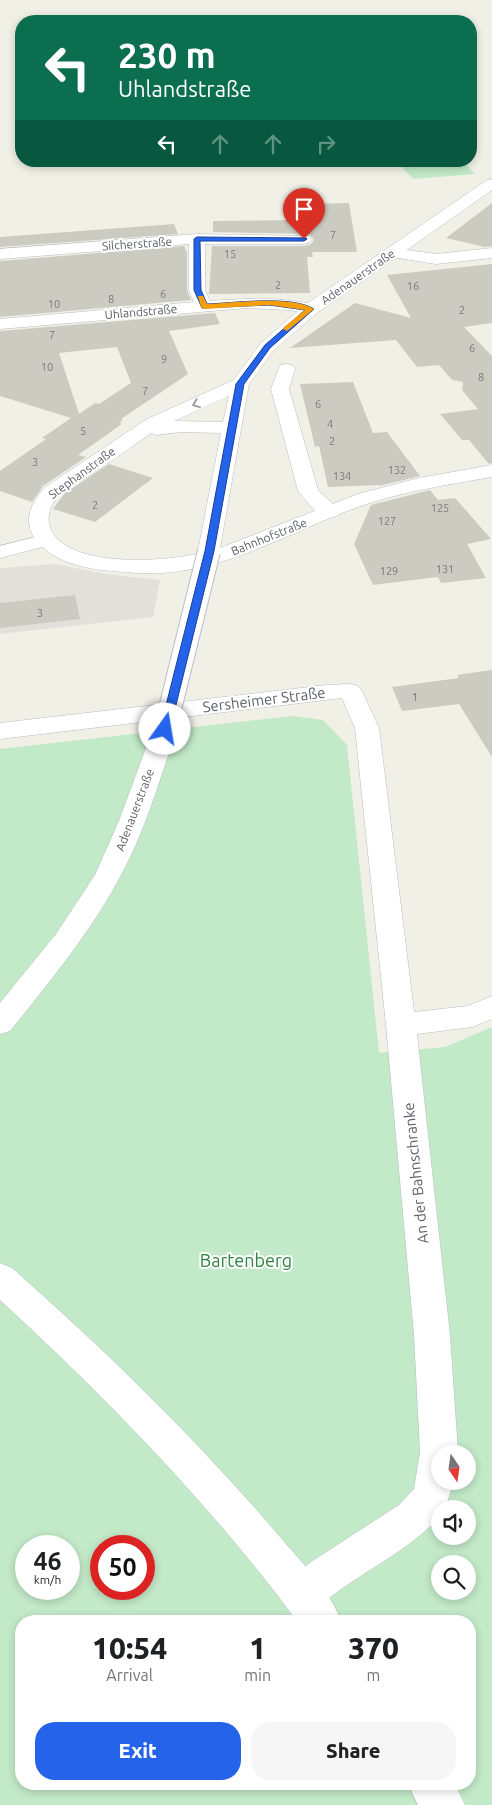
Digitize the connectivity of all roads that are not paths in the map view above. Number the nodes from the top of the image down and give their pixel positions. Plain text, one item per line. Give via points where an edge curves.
1 (492, 183) edge
2 (197, 239) junction
3 (304, 239) dead end
4 (392, 253) junction
5 (492, 253) edge
6 (0, 254) edge
7 (204, 307) junction
8 (311, 309) junction
9 (0, 324) edge
10 (286, 369) dead end
11 (240, 384) junction
12 (232, 428) junction
13 (132, 438) junction
14 (492, 471) edge
15 (330, 512) junction
16 (47, 540) junction
17 (0, 552) edge
18 (350, 691) joint
19 (0, 730) edge
20 (492, 1007) edge
21 (0, 1023) edge
22 (401, 1025) junction
23 (0, 1278) edge
24 (312, 1608) edge
25 (434, 1790) edge
26 (443, 1805) edge

1 - 4 street, Adenauerstraße
2 - 3 street, Silcherstraße
2 - 6 street, Silcherstraße
2 - 7 street via 197,290
4 - 5 street via 436,260
4 - 8 street, Adenauerstraße
7 - 8 street, Uhlandstraße via 269,303
7 - 9 street, Uhlandstraße
8 - 11 street, Adenauerstraße via 267,347
10 - 15 street via 280,389 308,491
11 - 12 street, Adenauerstraße
11 -> 13 street via 154,423
12 - 13 street via 170,426
12 - 21 street, Adenauerstraße, bridge via 209,551 165,729 120,851 70,936
13 - 16 street, Stephanstraße via 51,492 42,502 37,517
14 - 15 street, Bahnhofstraße via 378,495
15 - 16 street, Bahnhofstraße via 224,555 182,564 130,566 98,563 64,553
16 - 17 street
18 - 19 street, Sersheimer Straße
18 - 22 street, An der Bahnschranke via 367,728
20 - 22 street via 472,1016
22 - 24 street, An der Bahnschranke via 432,1335 439,1452 436,1477 430,1499 413,1518 324,1576
23 - 24 street via 131,1400 214,1489
25 - 26 street

